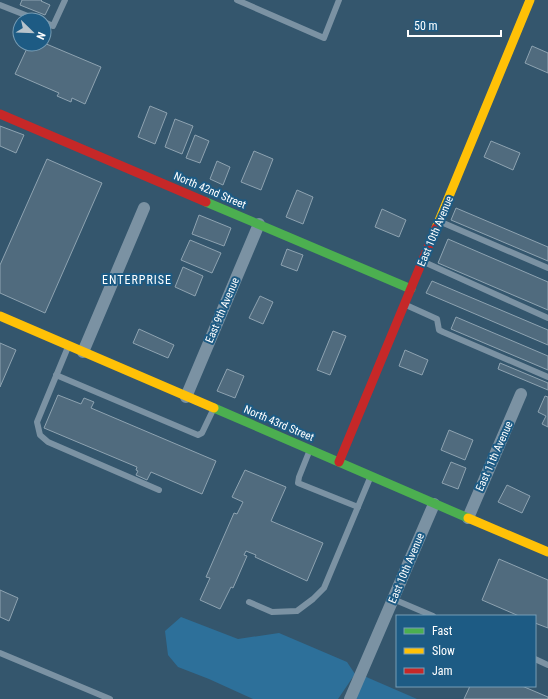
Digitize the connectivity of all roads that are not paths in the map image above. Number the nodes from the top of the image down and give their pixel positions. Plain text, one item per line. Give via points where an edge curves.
1 (65, 0) edge
2 (237, 0) edge
3 (339, 0) edge
4 (530, 0) edge
5 (0, 5) edge
6 (18, 12) edge
7 (52, 25) edge
8 (0, 114) edge
9 (144, 208) dead end
10 (439, 222) junction
11 (259, 224) junction
12 (423, 262) junction
13 (548, 268) edge
14 (411, 289) junction
15 (404, 305) junction
16 (0, 316) edge
17 (548, 318) edge
18 (68, 346) junction
19 (82, 352) junction
20 (56, 375) junction
21 (548, 377) edge
22 (521, 394) dead end
23 (186, 396) junction
24 (213, 408) junction
25 (310, 450) junction
26 (339, 462) junction
27 (371, 476) junction
28 (159, 490) dead end
29 (434, 504) junction
30 (358, 507) junction
31 (468, 518) junction
32 (548, 552) edge
33 (393, 599) junction
34 (249, 602) dead end
35 (431, 615) edge
36 (0, 653) edge
37 (536, 660) edge
38 (548, 665) edge
39 (110, 699) edge
40 (350, 699) edge

1 - 7 lane via 54,26
2 - 3 lane via 324,38
4 - 10 street, East 10th Avenue
5 - 6 lane
8 - 11 street, North 42nd Street
9 - 19 street
10 - 12 street, East 10th Avenue
10 - 13 lane
11 - 14 street, North 42nd Street
11 - 23 street, East 9th Avenue
12 - 14 street, East 10th Avenue
12 - 17 lane
14 - 15 street, East 10th Avenue
15 - 21 lane via 437,319 443,332
15 - 26 street, East 10th Avenue
16 - 18 street, North 43rd Street
18 - 19 street, North 43rd Street
18 - 20 lane
19 - 23 street, North 43rd Street
20 - 24 lane via 198,435 202,433
20 - 28 lane via 37,422 40,435 48,442
22 - 31 street, East 11th Avenue
23 - 24 street, North 43rd Street
24 - 25 street, North 43rd Street
25 - 26 street, North 43rd Street
25 - 30 lane via 298,476 298,483
26 - 27 street, North 43rd Street
27 - 29 street, North 43rd Street
27 - 30 lane
29 - 31 street, North 43rd Street
29 - 33 street, East 10th Avenue
30 - 34 lane via 324,588 313,599 297,611 272,612
31 - 32 street, North 43rd Street
33 - 35 lane
33 - 40 street, East 10th Avenue
36 - 39 lane
37 - 38 lane

